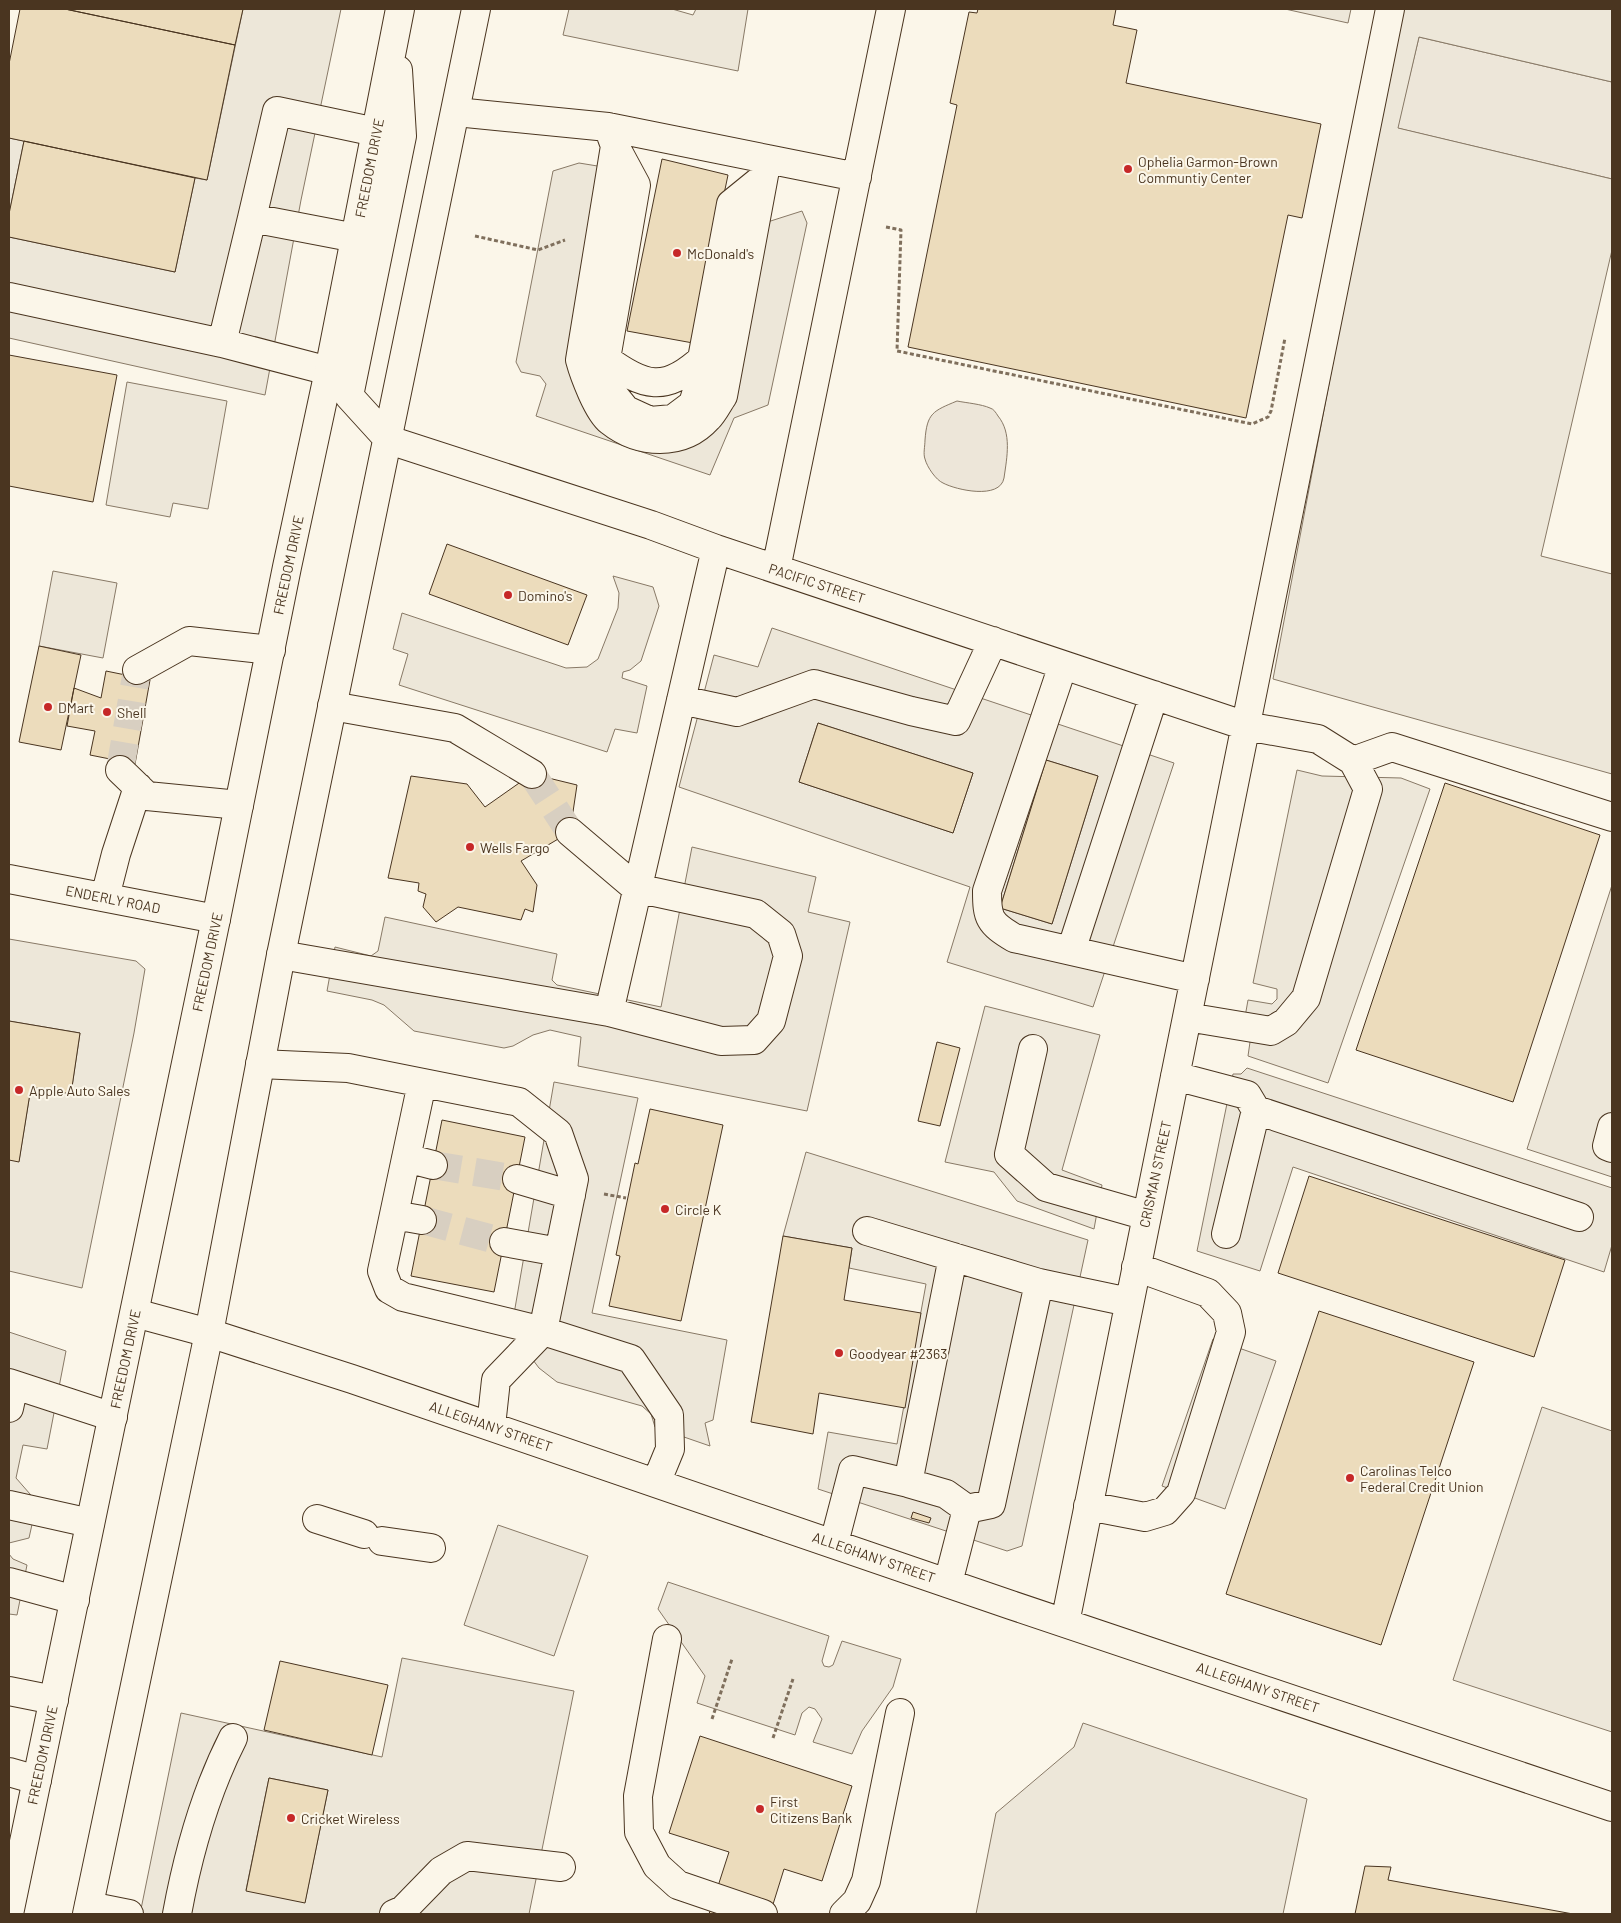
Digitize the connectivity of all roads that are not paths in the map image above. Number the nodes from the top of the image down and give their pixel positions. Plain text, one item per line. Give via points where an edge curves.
1 (476, 9) edge
2 (891, 9) edge
3 (1390, 9) edge
4 (398, 18) edge
5 (456, 112) junction
6 (376, 132) junction
7 (611, 136) junction
8 (765, 168) junction
9 (857, 177) junction
10 (252, 218) junction
11 (356, 238) junction
12 (9, 297) edge
13 (222, 343) junction
14 (606, 359) junction
15 (702, 359) junction
16 (329, 371) junction
17 (388, 440) junction
18 (716, 549) junction
19 (776, 569) junction
20 (992, 641) junction
21 (271, 650) junction
22 (1063, 665) junction
23 (137, 670) dead end
24 (1154, 695) junction
25 (681, 700) junction
26 (332, 706) junction
27 (1246, 726) junction
28 (1353, 761) junction
29 (532, 774) tunnel mouth
30 (239, 805) junction
31 (1612, 817) edge
32 (570, 832) tunnel mouth
33 (9, 879) edge
34 (636, 888) junction
35 (105, 897) junction
36 (216, 919) junction
37 (1071, 951) junction
38 (280, 955) junction
39 (1195, 979) junction
40 (608, 1012) junction
41 (1187, 1017) junction
42 (1033, 1049) dead end
43 (260, 1064) junction
44 (1176, 1076) junction
45 (422, 1083) junction
46 (1256, 1110) junction
47 (1612, 1127) edge
48 (1612, 1148) edge
49 (406, 1158) junction
50 (433, 1165) tunnel mouth
51 (516, 1179) tunnel mouth
52 (570, 1196) junction
53 (394, 1215) junction
54 (1147, 1216) junction
55 (1579, 1217) dead end
56 (422, 1220) tunnel mouth
57 (867, 1231) dead end
58 (1226, 1234) dead end
59 (504, 1242) tunnel mouth
60 (559, 1252) junction
61 (954, 1257) junction
62 (1136, 1267) junction
63 (1039, 1283) junction
64 (1129, 1302) junction
65 (134, 1313) junction
66 (543, 1331) junction
67 (209, 1332) junction
68 (11, 1392) edge
69 (112, 1417) junction
70 (491, 1426) junction
71 (656, 1483) junction
72 (908, 1483) junction
73 (9, 1505) edge
74 (1088, 1506) junction
75 (967, 1510) junction
76 (317, 1519) dead end
77 (90, 1523) junction
78 (834, 1544) junction
79 (431, 1548) dead end
80 (9, 1582) edge
81 (948, 1583) junction
82 (74, 1600) junction
83 (1065, 1623) junction
84 (667, 1638) dead end
85 (9, 1691) edge
86 (54, 1700) junction
87 (900, 1713) dead end
88 (233, 1738) dead end
89 (9, 1772) edge
90 (37, 1780) junction
91 (1612, 1807) edge
92 (14, 1862) edge
93 (562, 1867) dead end
94 (88, 1910) edge
95 (9, 1914) edge
96 (129, 1914) edge
97 (177, 1914) edge
98 (394, 1914) edge
99 (763, 1914) edge
100 (844, 1914) edge

1 - 5 main road
2 - 9 main road
3 - 27 main road, CRISMAN STREET
4 - 6 main road, FREEDOM DRIVE
4 - 17 main road via 402,136 349,396
5 - 7 main road
5 - 17 main road
6 - 10 main road via 277,111
6 - 11 main road, FREEDOM DRIVE
7 - 8 main road
7 - 8 main road via 580,360 589,389 609,421 650,439 671,440 690,432 708,419 723,396
7 - 14 main road via 636,185
8 - 9 main road
8 - 15 main road via 731,204
9 - 19 main road
10 - 11 main road
10 - 13 main road
11 - 16 main road, FREEDOM DRIVE
12 - 13 main road
13 - 16 main road
14 - 15 main road via 624,372 657,383 687,373
14 - 15 main road via 613,394 626,410 650,421 673,419 693,404 701,377
16 - 21 main road, FREEDOM DRIVE
17 - 18 main road, PACIFIC STREET
17 - 26 main road
18 - 19 main road, PACIFIC STREET
18 - 25 main road
19 - 20 main road, PACIFIC STREET
20 - 22 main road, PACIFIC STREET
20 - 25 main road via 956,721 814,684 736,712
21 - 23 main road via 189,641
21 - 30 main road, FREEDOM DRIVE
22 - 24 main road, PACIFIC STREET
22 - 37 main road via 987,891 987,913 999,929 1014,938
24 - 27 main road, PACIFIC STREET
24 - 37 main road
25 - 34 main road
26 - 29 main road via 456,728
26 - 38 main road
27 - 28 main road, PACIFIC STREET via 1318,739
27 - 39 main road, CRISMAN STREET
28 - 31 main road via 1392,747
28 - 41 main road via 1368,789 1306,998 1286,1022 1271,1031
30 - 35 main road via 147,796 129,779
30 - 36 main road, FREEDOM DRIVE
32 - 34 main road
33 - 35 main road, ENDERLY ROAD
34 - 40 main road
34 - 40 main road via 756,914 781,934 788,956 771,1021 754,1040 721,1041
35 - 36 main road, ENDERLY ROAD
36 - 65 main road, FREEDOM DRIVE
37 - 39 main road
38 - 40 main road
38 - 43 main road
39 - 41 main road, CRISMAN STREET
41 - 44 main road, CRISMAN STREET
42 - 54 main road via 1009,1154 1046,1187
43 - 45 main road via 348,1068
43 - 67 main road
44 - 46 main road via 1247,1095
44 - 54 main road, CRISMAN STREET
45 - 49 main road
45 - 52 main road via 520,1102 558,1133 574,1179
46 - 55 main road
46 - 58 main road
47 - 48 main road via 1607,1146
49 - 50 main road
49 - 53 main road
51 - 52 main road
52 - 60 main road
53 - 56 main road
53 - 66 main road via 382,1271 389,1290 403,1297
54 - 62 main road, CRISMAN STREET
57 - 61 main road
59 - 60 main road
60 - 66 main road
61 - 63 main road
61 - 72 main road
62 - 64 main road, CRISMAN STREET
62 - 74 main road via 1208,1293 1227,1313 1231,1332 1181,1492 1165,1511 1145,1516
63 - 64 main road
63 - 75 main road via 991,1504
64 - 74 main road, CRISMAN STREET
65 - 67 main road, ALLEGHANY STREET
65 - 69 main road, FREEDOM DRIVE
66 - 70 main road via 496,1380
66 - 71 main road via 631,1359 669,1415 670,1449
67 - 70 main road, ALLEGHANY STREET
67 - 94 main road
68 - 69 main road
69 - 77 main road, FREEDOM DRIVE
70 - 71 main road, ALLEGHANY STREET
71 - 78 main road, ALLEGHANY STREET
72 - 75 main road via 946,1494
72 - 78 main road via 853,1470
73 - 77 main road
74 - 83 main road, CRISMAN STREET
75 - 81 main road
76 - 79 main road via 373,1537
77 - 82 main road, FREEDOM DRIVE
78 - 81 main road, ALLEGHANY STREET
80 - 82 main road
81 - 83 main road, ALLEGHANY STREET
82 - 86 main road, FREEDOM DRIVE
83 - 91 main road, ALLEGHANY STREET
84 - 99 main road via 638,1796 639,1832 657,1866 678,1885
85 - 86 main road
86 - 90 main road, FREEDOM DRIVE
87 - 100 main road via 866,1881 857,1901
88 - 97 main road via 218,1768 185,1869
89 - 90 main road
90 - 92 main road, FREEDOM DRIVE
92 - 95 main road, FREEDOM DRIVE
93 - 98 main road via 467,1856 441,1871 403,1910
94 - 96 main road

